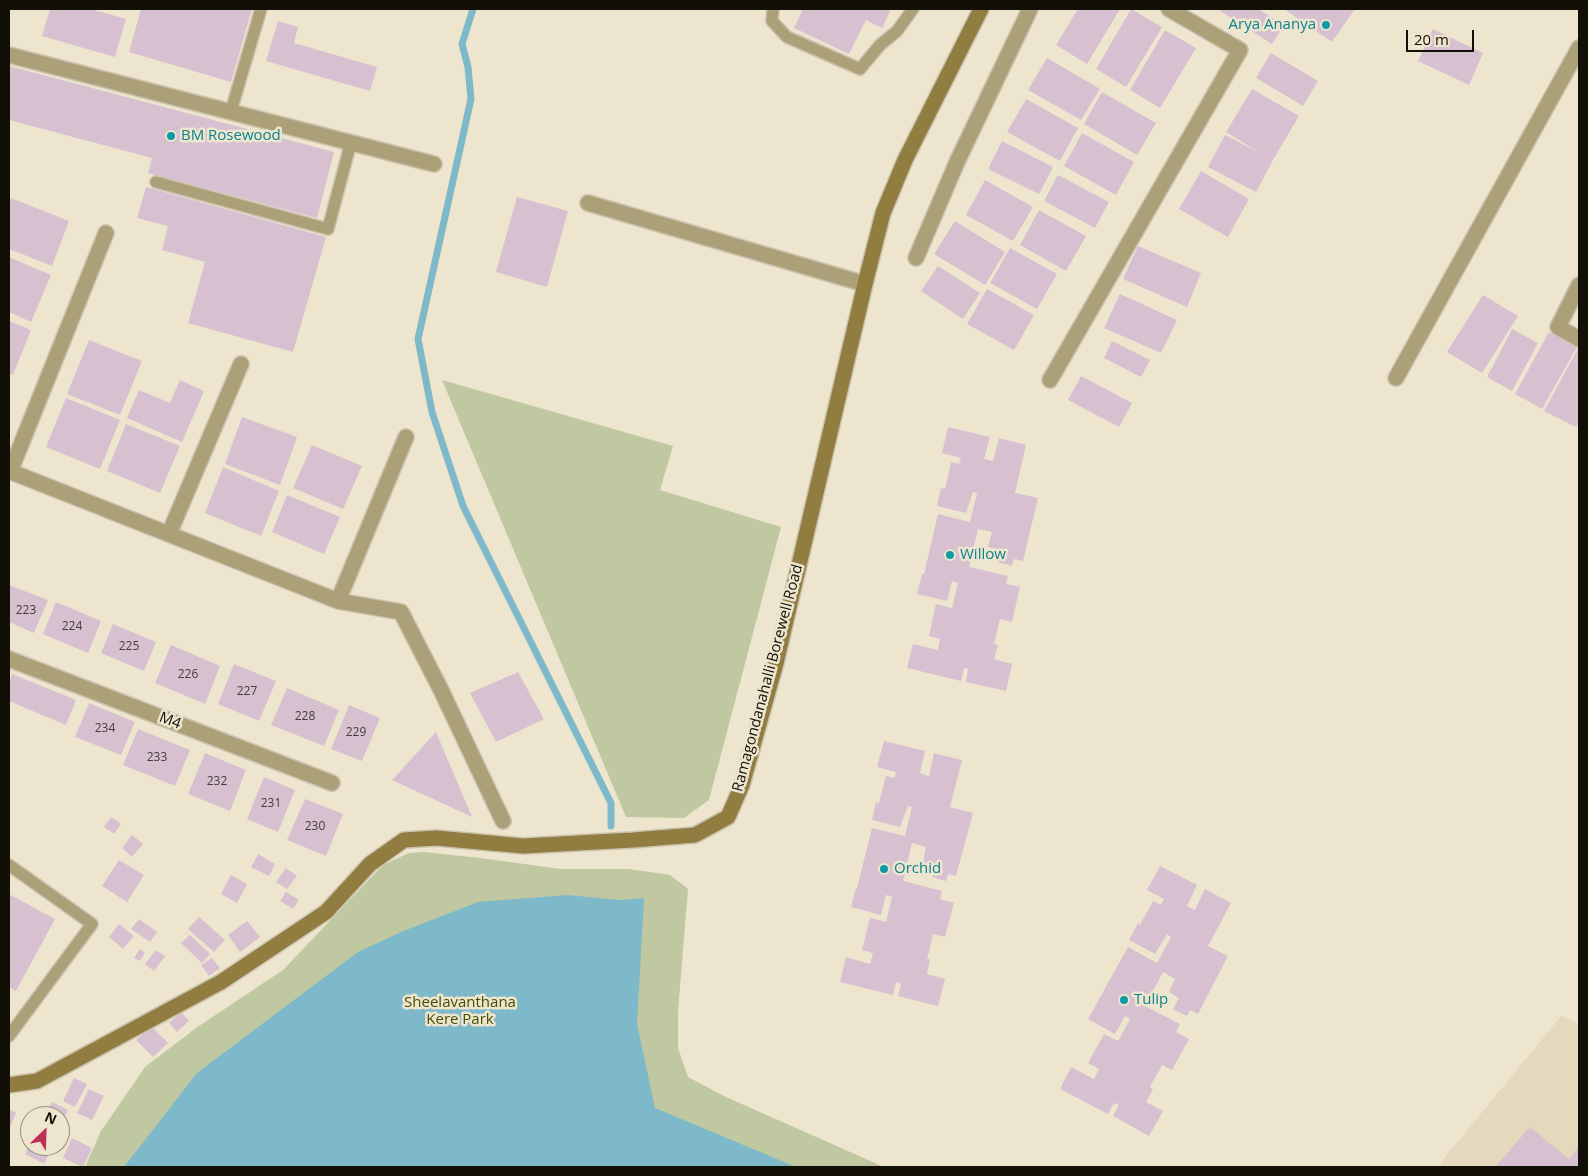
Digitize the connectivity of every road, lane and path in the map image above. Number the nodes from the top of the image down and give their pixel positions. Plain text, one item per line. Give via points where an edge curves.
1 (261, 9) edge
2 (773, 9) edge
3 (913, 9) edge
4 (981, 9) edge
5 (1030, 9) edge
6 (1169, 9) edge
7 (1579, 48) edge
8 (9, 55) edge
9 (231, 111) junction
10 (351, 142) junction
11 (434, 164) dead end
12 (156, 182) dead end
13 (588, 203) dead end
14 (106, 233) dead end
15 (916, 258) dead end
16 (865, 284) junction
17 (1579, 285) edge
18 (1579, 339) edge
19 (241, 364) dead end
20 (1396, 378) dead end
21 (1050, 380) dead end
22 (406, 437) dead end
23 (9, 472) edge
24 (169, 534) junction
25 (338, 601) junction
26 (9, 659) edge
27 (332, 783) dead end
28 (503, 821) dead end
29 (9, 865) edge
30 (9, 1036) edge
31 (9, 1084) edge

1 - 9 lane
2 - 3 lane via 772,20 788,37 860,69 897,31
4 - 16 street, Ramagondanahalli Borewell Road via 905,160 883,213
5 - 15 street via 957,162
6 - 21 street via 1240,50
7 - 20 street
8 - 9 street
9 - 10 street
10 - 11 street
10 - 12 lane via 328,229
13 - 16 street
14 - 23 street
16 - 31 street, Ramagondanahalli Borewell Road via 776,663 742,785 728,817 695,835 632,840 523,846 436,838 404,840 370,864 326,912 221,982 37,1081
17 - 18 street via 1558,328
19 - 24 street
22 - 25 street
23 - 24 street
24 - 25 street
25 - 28 street via 401,612
26 - 27 street, M4
29 - 30 lane via 92,924

